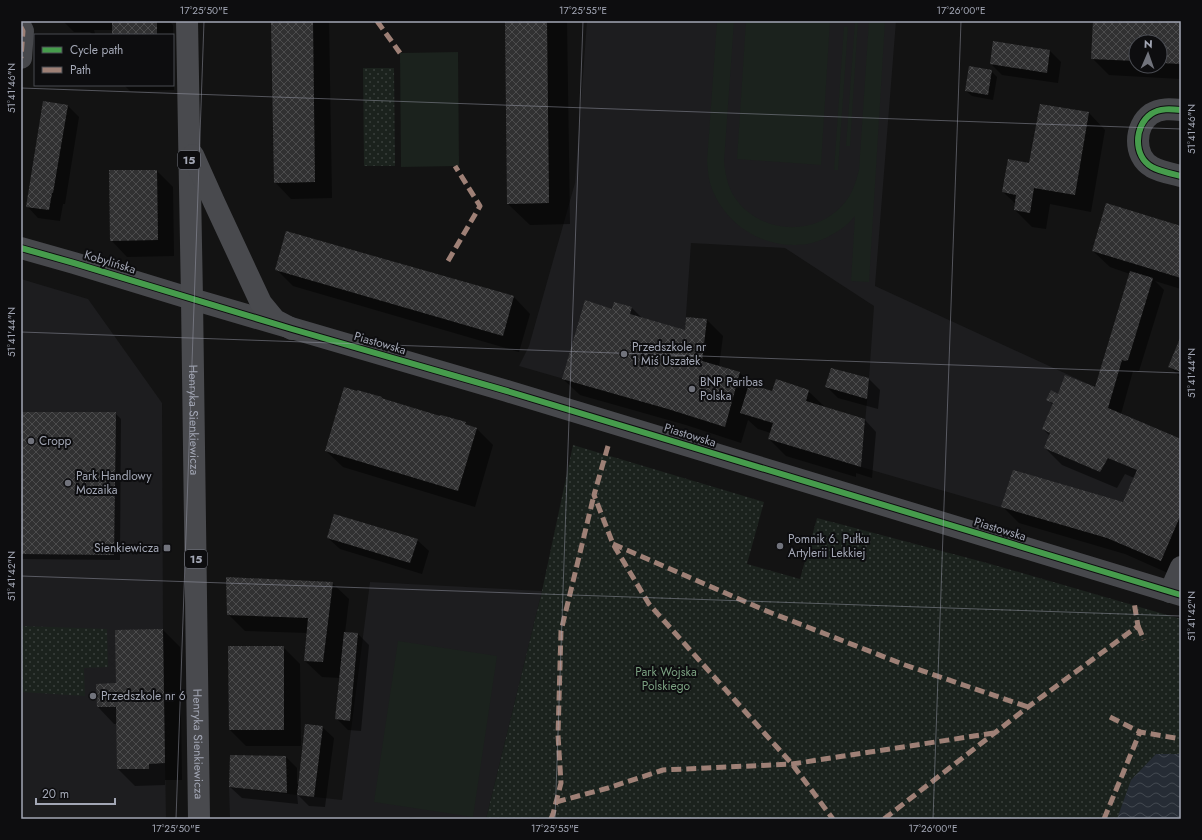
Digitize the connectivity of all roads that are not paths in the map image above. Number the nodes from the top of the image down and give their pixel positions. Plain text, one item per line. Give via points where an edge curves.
1 (187, 21) edge
2 (21, 27) edge
3 (21, 58) edge
4 (1181, 110) edge
5 (189, 146) junction
6 (1181, 176) edge
7 (21, 248) edge
8 (192, 299) junction
9 (292, 329) junction
10 (1181, 567) edge
11 (1176, 594) edge
12 (199, 819) edge

1 - 5 main road, Henryka Sienkiewicza / 15
2 - 3 street
4 - 6 street via 1165,109 1152,114 1142,124 1138,139 1144,161 1152,167
5 - 8 main road, Henryka Sienkiewicza / 15
5 - 9 main road via 261,303 275,320
7 - 8 street, Kobylińska
8 - 9 street, Piastowska
8 - 12 main road, Henryka Sienkiewicza / 15
9 - 11 street, Piastowska via 513,393
10 - 11 street

